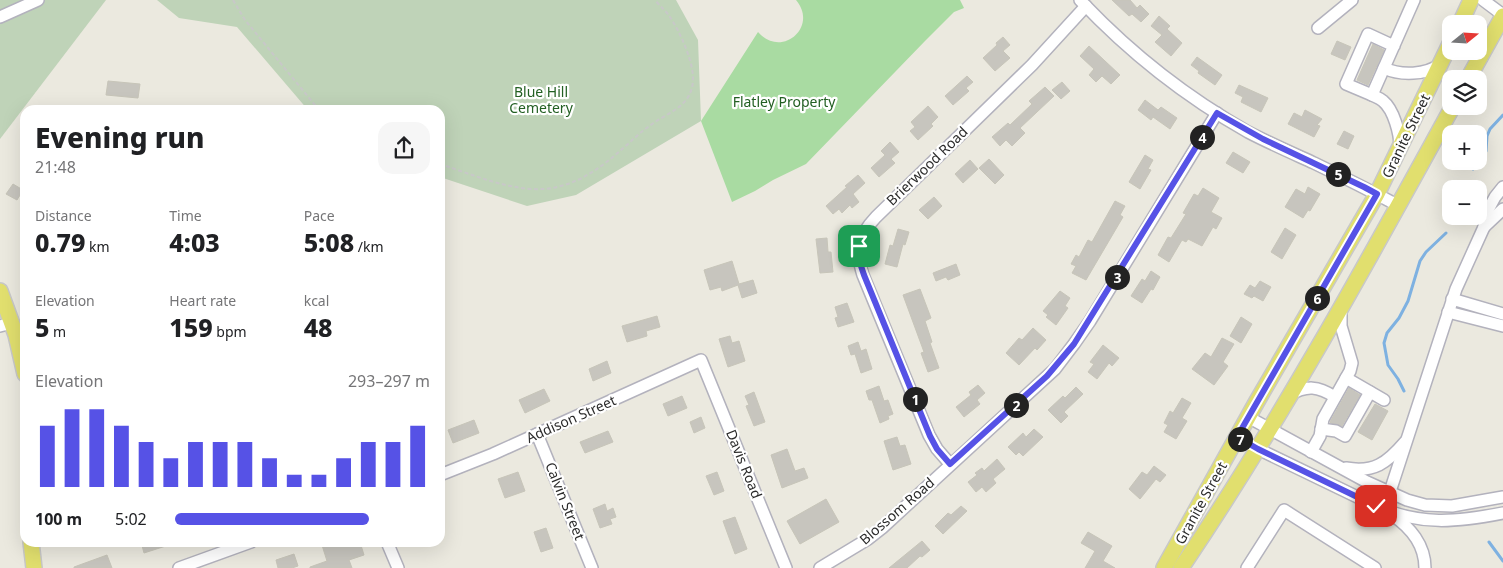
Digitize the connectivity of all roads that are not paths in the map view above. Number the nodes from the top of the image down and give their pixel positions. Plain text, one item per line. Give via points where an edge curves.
1 (38, 0) edge
2 (1352, 0) edge
3 (1414, 0) edge
4 (1471, 0) edge
5 (1483, 0) edge
6 (1498, 0) edge
7 (1083, 3) edge
8 (1464, 15) edge
9 (1503, 15) edge
10 (0, 17) edge
11 (1318, 28) dead end
12 (1394, 46) junction
13 (1443, 60) edge
14 (1441, 64) junction
15 (1384, 68) junction
16 (1473, 70) edge
17 (1372, 95) junction
18 (1217, 113) junction
19 (1448, 115) edge
20 (1400, 149) junction
21 (1503, 187) edge
22 (1377, 194) junction
23 (1399, 206) junction
24 (1503, 209) edge
25 (1484, 227) junction
26 (0, 291) edge
27 (1452, 299) junction
28 (1341, 307) junction
29 (1448, 312) junction
30 (1503, 314) edge
31 (6, 324) edge
32 (1503, 326) edge
33 (20, 350) edge
34 (701, 360) joint
35 (1346, 378) junction
36 (1370, 392) junction
37 (1289, 395) junction
38 (1336, 397) junction
39 (1384, 400) dead end
40 (1248, 417) junction
41 (1270, 429) junction
42 (1321, 429) junction
43 (537, 434) junction
44 (1237, 437) junction
45 (1408, 439) junction
46 (1258, 449) junction
47 (1311, 452) junction
48 (950, 464) junction
49 (1339, 467) junction
50 (445, 473) edge
51 (1390, 493) junction
52 (1503, 497) edge
53 (1384, 510) junction
54 (1503, 513) edge
55 (31, 547) edge
56 (236, 547) edge
57 (389, 547) edge
58 (34, 568) edge
59 (179, 568) edge
60 (398, 568) edge
61 (592, 568) edge
62 (786, 568) edge
63 (820, 568) edge
64 (1164, 568) edge
65 (1181, 568) edge
66 (1247, 568) edge
67 (1375, 568) edge
68 (1425, 568) edge

1 - 10 street
2 - 11 street
3 - 12 street
4 - 8 main road
5 - 9 street
6 - 9 street
7 - 18 street via 1147,63
7 - 48 street, Brierwood Road via 1032,64 876,217 860,240 858,252 864,275 930,436
9 - 16 main road
12 - 15 street
12 - 17 street via 1368,34 1346,84
13 - 14 main road, Granite Street
14 - 15 street via 1422,72 1398,72
14 - 20 main road, Granite Street
15 - 17 street
17 - 20 street via 1384,101 1390,110 1398,131
18 - 22 street
18 - 48 street, Blossom Road via 1074,344 1047,376
19 - 23 main road, Granite Street
20 - 22 main road, Granite Street
21 - 25 street via 1488,210
22 - 23 street
22 - 40 main road, Granite Street
23 - 28 main road, Granite Street
24 - 25 street
25 - 27 street
26 - 31 main road
27 - 29 street
27 - 30 street
28 - 35 street via 1341,326 1352,363
28 - 37 main road, Granite Street
29 - 32 street
29 - 45 street
31 - 33 main road
34 - 43 street, Addison Street
34 - 62 street, Davis Road
35 - 36 street
35 - 38 street
36 - 39 street
36 - 42 street via 1345,436 1332,429
37 - 38 street via 1312,388
37 - 41 main road, Granite Street
38 - 42 street
40 - 41 street
40 - 44 main road, Granite Street
41 - 46 main road, Granite Street
41 - 47 street
42 - 47 street
43 - 50 street, Addison Street
43 - 61 street, Calvin Street
44 - 46 street
44 - 64 main road, Granite Street
45 - 49 street via 1390,458 1375,467 1354,470
45 - 51 street
46 - 53 street
46 - 65 main road, Granite Street
47 - 49 street
48 - 63 street, Blossom Road via 875,534
49 - 51 street
51 - 52 street via 1416,503 1443,506
51 - 53 street
53 - 54 street via 1412,518 1442,521
53 - 68 street via 1414,535 1422,548
55 - 58 main road
56 - 59 street
57 - 60 street
66 - 67 street via 1284,510

